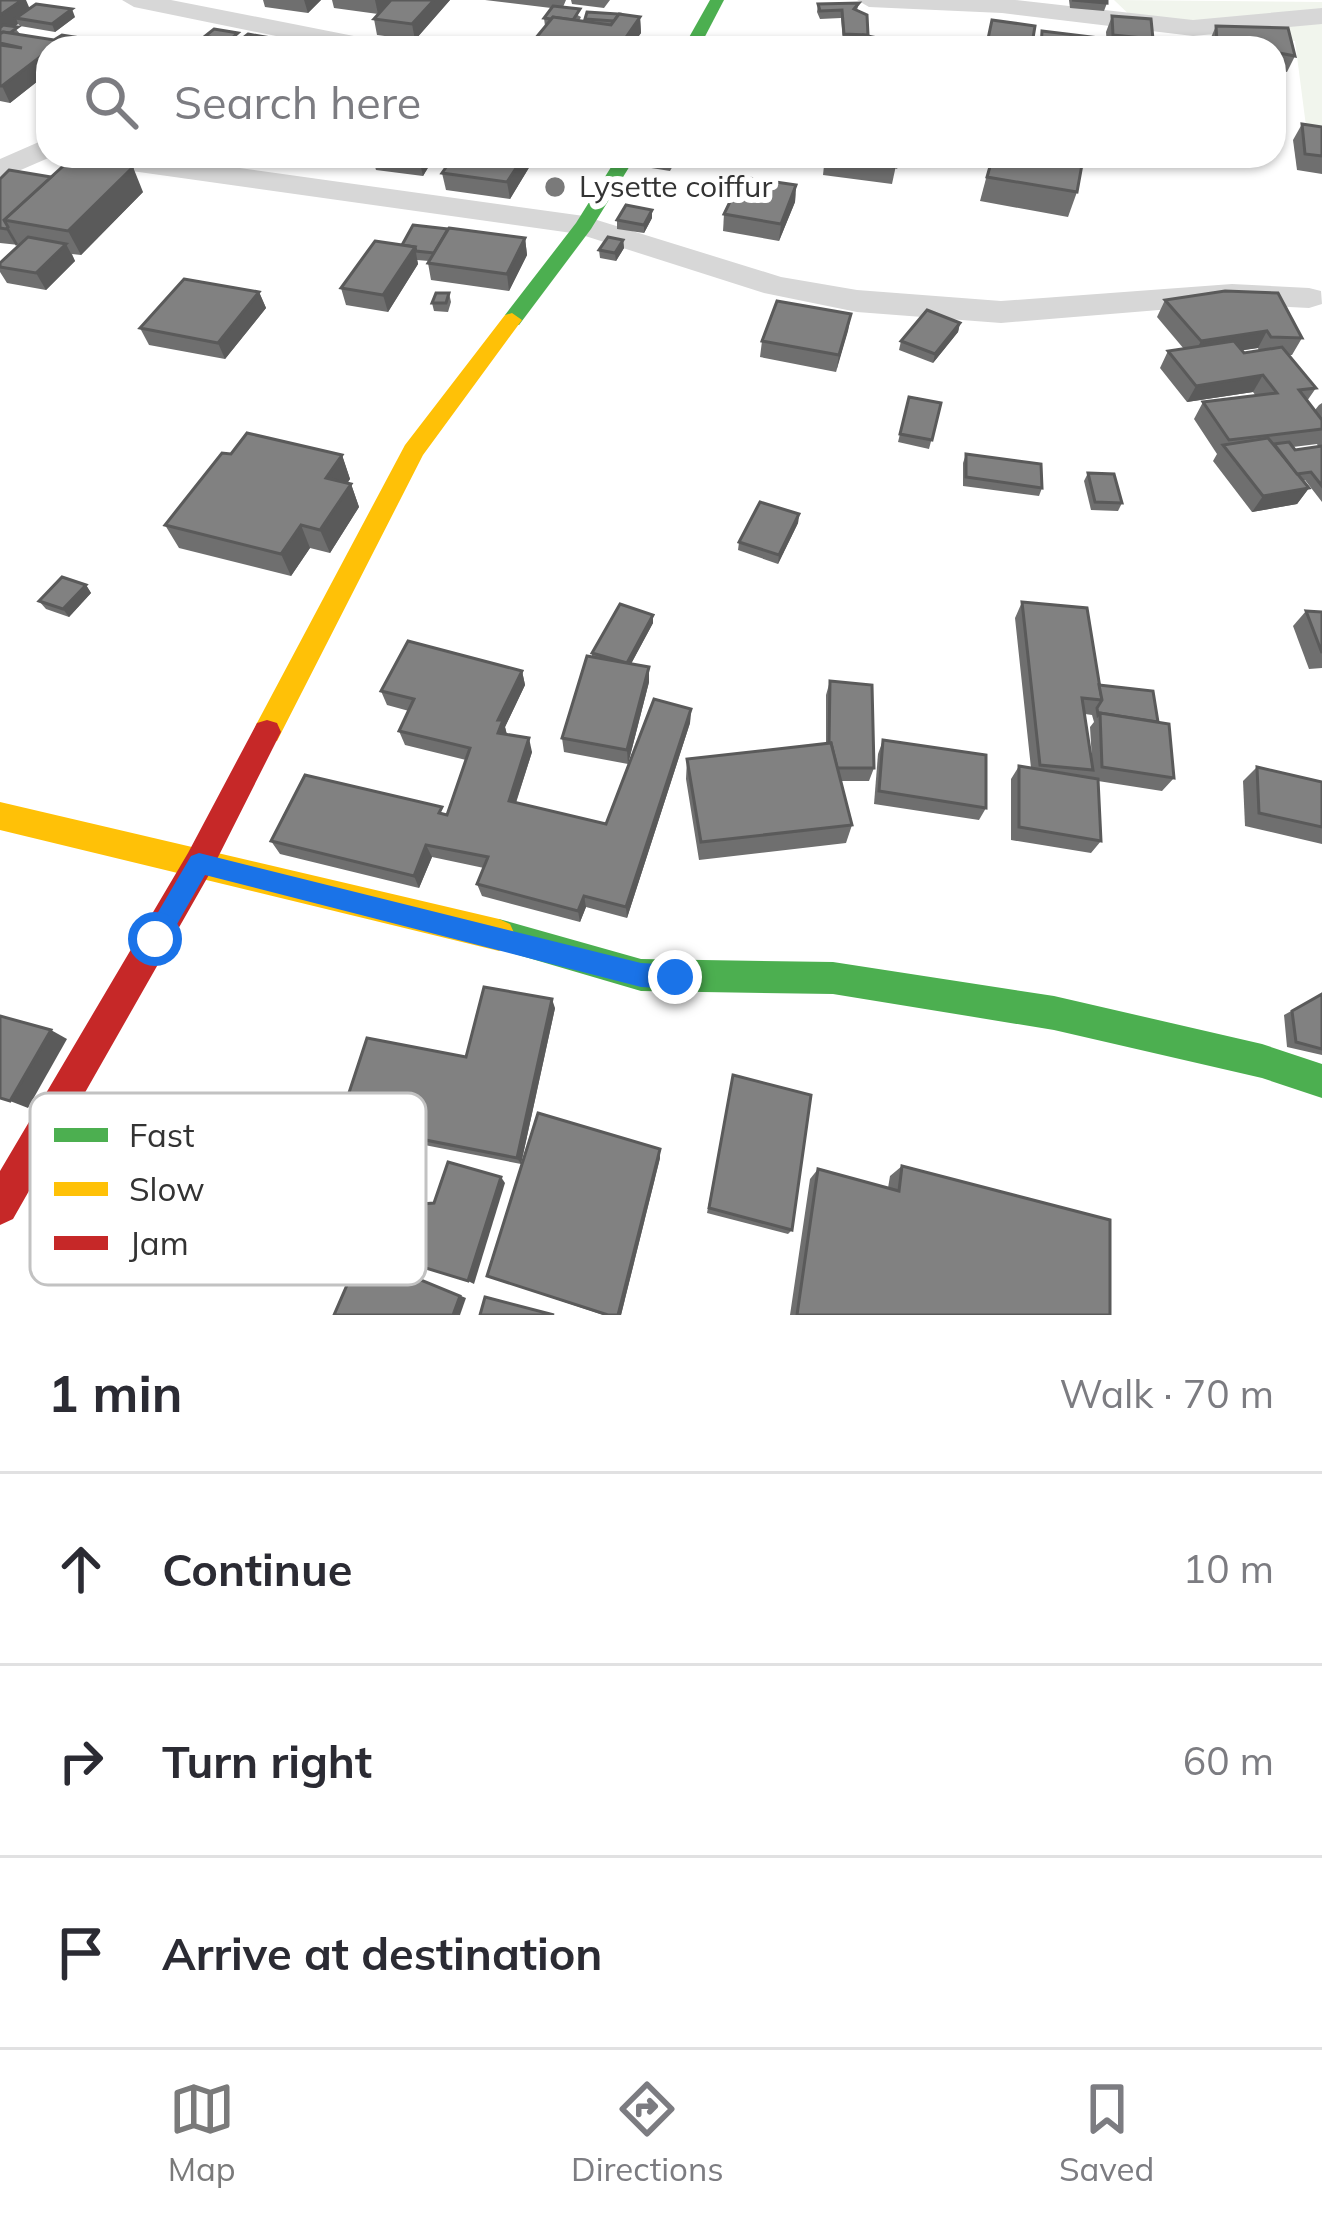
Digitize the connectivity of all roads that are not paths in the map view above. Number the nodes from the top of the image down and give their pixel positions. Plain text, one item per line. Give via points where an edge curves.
1 (134, 0) edge
2 (717, 0) edge
3 (869, 0) edge
4 (231, 9) edge
5 (1322, 16) edge
6 (197, 36) edge
7 (330, 36) edge
8 (698, 36) edge
9 (0, 141) edge
10 (36, 146) edge
11 (36, 153) edge
12 (185, 168) edge
13 (620, 168) edge
14 (0, 170) edge
15 (584, 225) junction
16 (1309, 298) dead end
17 (0, 816) edge
18 (199, 863) junction
19 (1322, 1082) edge
20 (66, 1093) edge
21 (30, 1154) edge
22 (0, 1206) edge

1 - 4 street
2 - 8 street
3 - 5 street via 1193,28
4 - 6 street
4 - 7 street
9 - 10 street
11 - 14 street
12 - 15 street
13 - 15 street
15 - 16 street via 776,286 857,301 1001,312 1232,294
15 - 18 street via 413,451
17 - 18 street
18 - 19 street via 641,975 833,977 1054,1013 1262,1060
18 - 20 street
21 - 22 street

